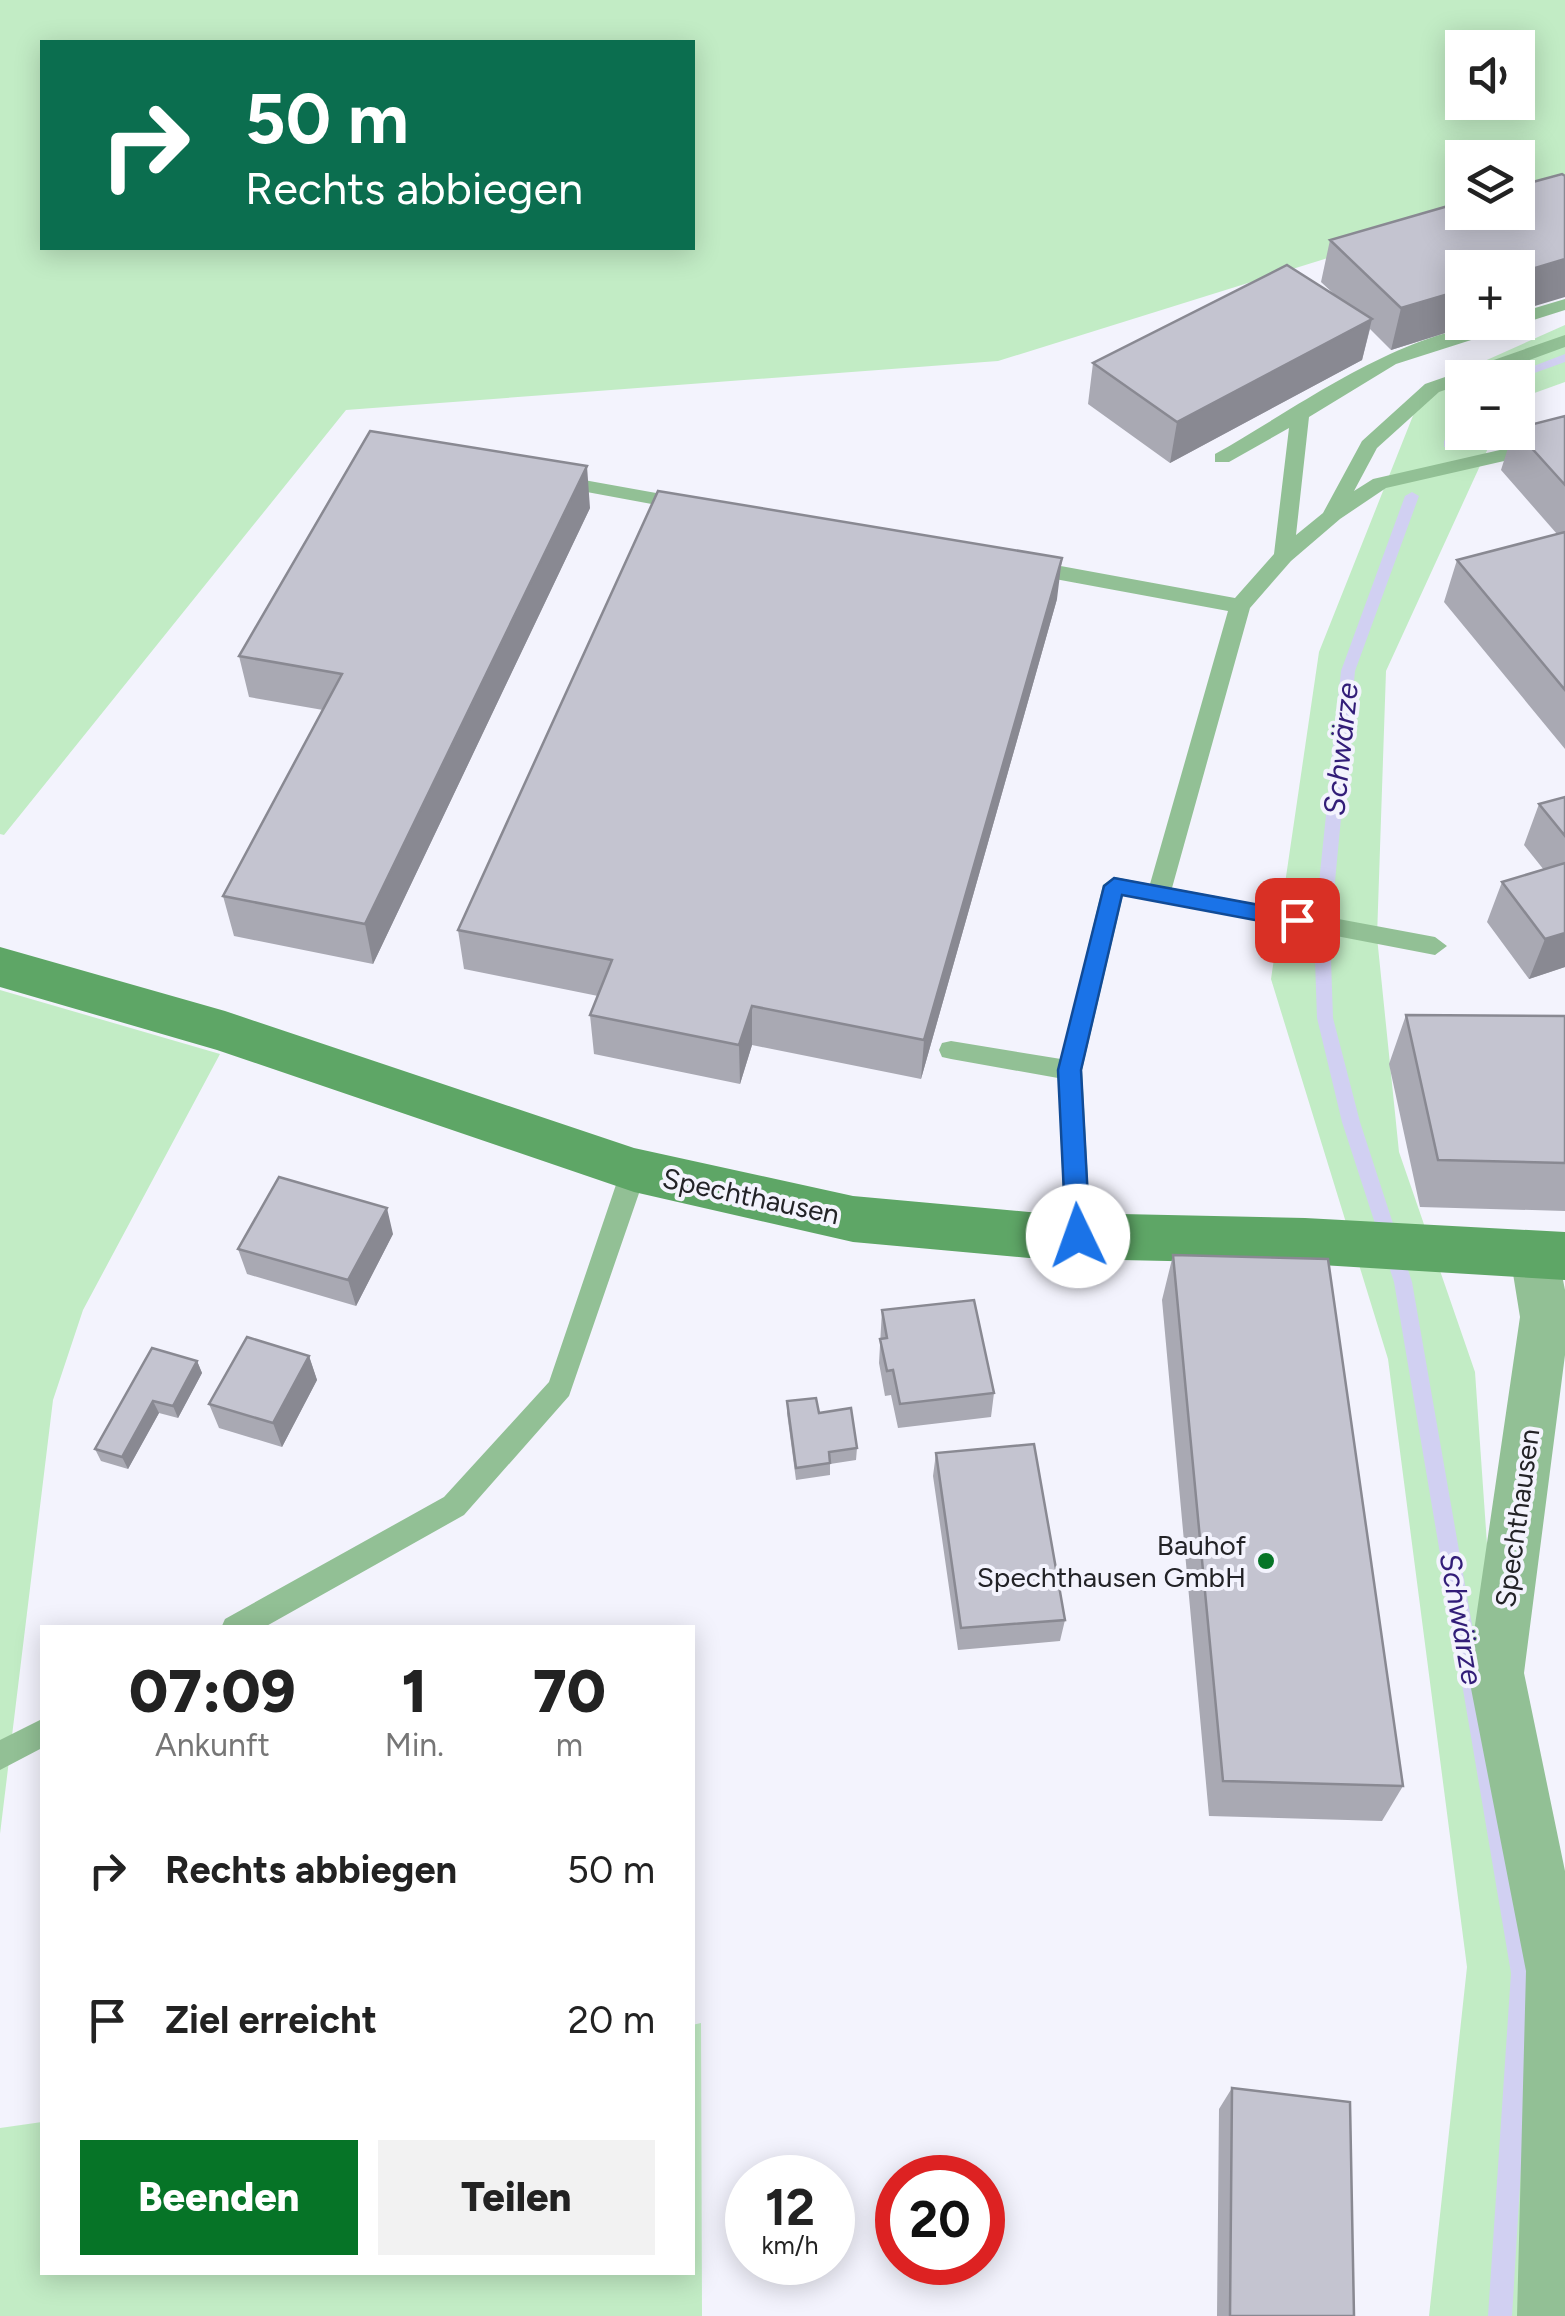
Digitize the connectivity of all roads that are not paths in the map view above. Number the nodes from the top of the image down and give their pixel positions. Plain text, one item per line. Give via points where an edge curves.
1 (1565, 304) edge
2 (1535, 314) edge
3 (1452, 340) edge
4 (1565, 341) edge
5 (1300, 414) junction
6 (1565, 441) edge
7 (1222, 458) dead end
8 (528, 476) edge
9 (701, 508) edge
10 (1331, 516) junction
11 (1284, 556) junction
12 (1009, 564) edge
13 (1240, 606) junction
14 (1159, 894) junction
15 (1435, 946) dead end
16 (0, 966) edge
17 (951, 1050) dead end
18 (1070, 1070) junction
19 (634, 1170) junction
20 (1078, 1236) junction
21 (1550, 1256) edge
22 (239, 1625) edge
23 (40, 1734) edge
24 (0, 1756) edge
25 (1549, 2316) edge

1 - 2 lane
3 - 5 lane via 1389,360
4 - 10 lane via 1432,388 1369,445
5 - 7 lane
5 - 11 lane
6 - 10 lane via 1380,483
8 - 9 lane
10 - 11 lane
11 - 13 lane
12 - 13 lane
13 - 14 lane
14 - 15 lane
14 - 18 lane via 1114,886
16 - 19 main road, Spechthausen via 225,1032
17 - 18 lane
18 - 20 lane
19 - 20 main road, Spechthausen via 853,1218
19 - 22 lane via 560,1388 454,1506
20 - 21 main road, Spechthausen
21 - 25 street, Spechthausen via 1496,1673 1556,1972
23 - 24 lane

